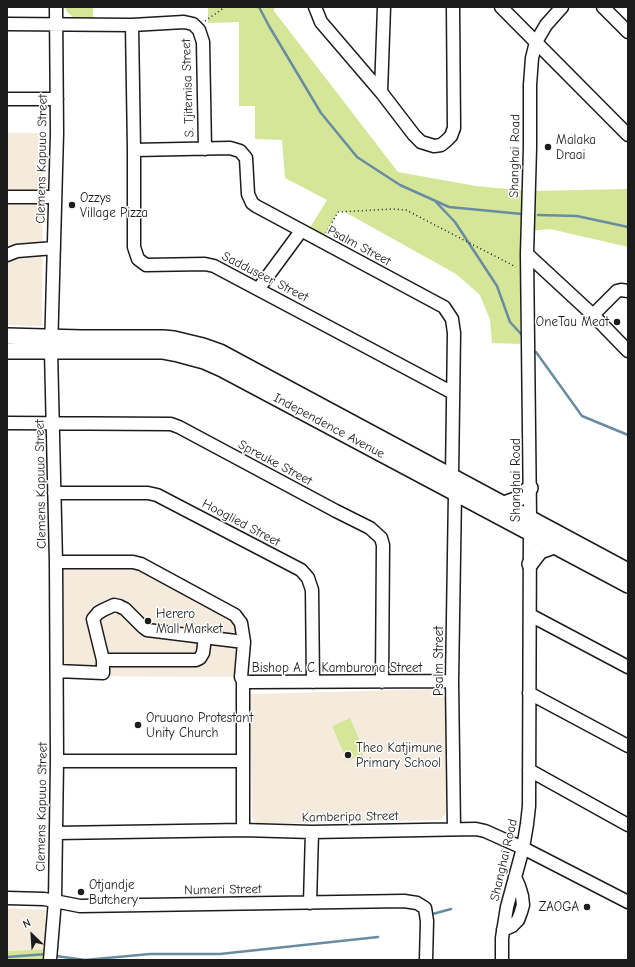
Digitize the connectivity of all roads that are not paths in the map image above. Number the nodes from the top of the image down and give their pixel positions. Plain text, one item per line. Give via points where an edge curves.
1 (56, 7) edge
2 (315, 7) edge
3 (384, 7) edge
4 (453, 7) edge
5 (501, 7) edge
6 (562, 7) edge
7 (604, 7) edge
8 (7, 24) edge
9 (57, 24) junction
10 (132, 25) junction
11 (628, 32) edge
12 (536, 42) junction
13 (381, 92) junction
14 (7, 99) edge
15 (57, 99) junction
16 (628, 135) edge
17 (205, 149) junction
18 (134, 150) junction
19 (7, 197) edge
20 (55, 197) junction
21 (301, 232) junction
22 (54, 248) junction
23 (527, 254) junction
24 (7, 255) edge
25 (258, 288) junction
26 (628, 291) edge
27 (592, 316) junction
28 (7, 336) edge
29 (51, 344) junction
30 (7, 351) edge
31 (628, 351) edge
32 (453, 393) junction
33 (7, 423) edge
34 (54, 423) junction
35 (452, 476) junction
36 (530, 488) junction
37 (54, 493) junction
38 (455, 493) junction
39 (504, 504) junction
40 (530, 518) junction
41 (529, 534) junction
42 (554, 546) junction
43 (56, 562) junction
44 (530, 564) junction
45 (628, 571) edge
46 (628, 585) edge
47 (530, 615) junction
48 (205, 637) junction
49 (244, 642) junction
50 (104, 660) junction
51 (628, 667) edge
52 (57, 671) junction
53 (243, 681) junction
54 (313, 682) junction
55 (382, 682) junction
56 (452, 682) junction
57 (529, 693) junction
58 (628, 746) edge
59 (58, 761) junction
60 (243, 761) junction
61 (529, 770) junction
62 (628, 825) edge
63 (454, 829) junction
64 (242, 830) junction
65 (312, 832) junction
66 (56, 833) junction
67 (523, 848) junction
68 (7, 898) edge
69 (55, 900) junction
70 (628, 902) edge
71 (310, 903) junction
72 (50, 960) edge
73 (426, 960) edge
74 (502, 960) edge

1 - 9 street, Clemens Kapuuo Street
2 - 13 street via 321,22
3 - 13 street
4 - 13 street via 454,128 450,136 434,146 421,142
5 - 12 street
6 - 12 street, Shanghai Road via 546,25
7 - 11 street
8 - 9 street, S. Tjitemisa Street
9 - 10 street, S. Tjitemisa Street
9 - 15 street, Clemens Kapuuo Street
10 - 17 street, S. Tjitemisa Street via 184,22 197,26 203,42
10 - 18 street, Sadduseer Street
12 - 16 street
12 - 23 street, Shanghai Road via 530,85
14 - 15 street
15 - 20 street, Clemens Kapuuo Street
17 - 18 street, Psalm Street
17 - 21 street, Psalm Street via 230,148 240,152 246,158 248,194 252,203
18 - 25 street, Sadduseer Street via 134,247 138,259 146,265 210,265
19 - 20 street
20 - 22 street, Clemens Kapuuo Street
21 - 25 street
21 - 32 street, Psalm Street via 444,307 453,324
22 - 24 street via 17,251
22 - 29 street, Clemens Kapuuo Street
23 - 27 street
23 - 36 street, Shanghai Road
25 - 32 street, Sadduseer Street
26 - 27 street via 617,291
27 - 31 street
28 - 29 main road, Independence Avenue
29 - 30 main road, Independence Avenue
29 - 34 street, Clemens Kapuuo Street
29 - 35 main road, Independence Avenue via 82,338 163,338 203,346 220,352
29 - 38 main road, Independence Avenue via 162,351 204,361
32 - 35 street, Psalm Street
33 - 34 street, Spreuke Street
34 - 37 street, Clemens Kapuuo Street
34 - 55 street, Spreuke Street via 175,426 377,533 381,538 384,556
35 - 39 main road, Independence Avenue
36 - 39 main road via 518,499
36 - 40 street, Shanghai Road
37 - 43 street, Clemens Kapuuo Street
37 - 54 street, Hooglied Street via 157,495 301,570 308,578 312,590
38 - 41 main road, Independence Avenue
38 - 56 street, Psalm Street
39 - 40 main road, Independence Avenue
40 - 41 street, Shanghai Road
40 - 45 main road, Independence Avenue
41 - 42 main road, Independence Avenue
41 - 44 street, Shanghai Road
42 - 44 main road via 540,550
42 - 46 main road, Independence Avenue
43 - 49 street, Bishop A. C. Kamburona Street via 141,564 235,615 241,624
43 - 52 street, Clemens Kapuuo Street
44 - 47 street, Shanghai Road
47 - 51 street
47 - 57 street, Shanghai Road
48 - 49 street
48 - 50 street via 203,653 196,660
48 - 50 street via 147,630 125,609 110,606 93,619
49 - 53 street, Bishop A. C. Kamburona Street via 241,678
50 - 52 street via 103,673
52 - 59 street, Clemens Kapuuo Street
53 - 54 street, Bishop A. C. Kamburona Street
53 - 60 street
54 - 55 street, Bishop A. C. Kamburona Street
55 - 56 street, Bishop A. C. Kamburona Street
56 - 63 street, Psalm Street
57 - 58 street
57 - 61 street, Shanghai Road
59 - 60 street
59 - 66 street, Clemens Kapuuo Street
60 - 64 street
61 - 62 street
61 - 67 street, Shanghai Road via 528,816
63 - 65 street, Kamberipa Street
63 - 67 street, Kamberipa Street via 481,830
64 - 65 street, Kamberipa Street
64 - 66 street, Kamberipa Street
65 - 71 street
66 - 69 street, Clemens Kapuuo Street
67 - 70 street, Kamberipa Street
67 - 74 street, Shanghai Road via 509,895 503,930
68 - 69 street, Numeri Street
69 - 71 street, Numeri Street via 80,906
69 - 72 street, Clemens Kapuuo Street
71 - 73 street, Numeri Street via 417,903 425,908 428,921

